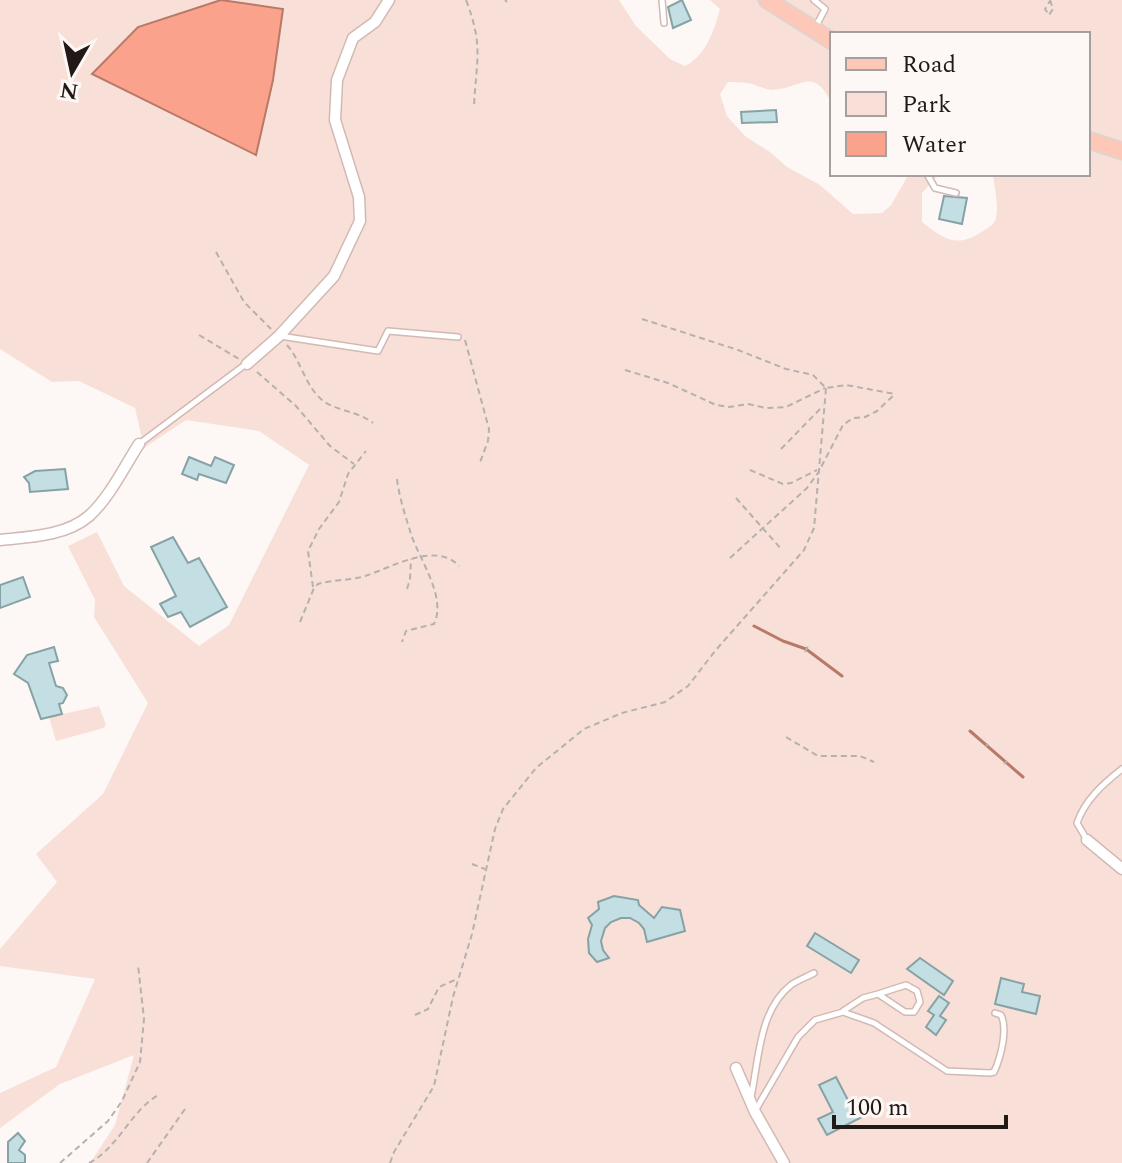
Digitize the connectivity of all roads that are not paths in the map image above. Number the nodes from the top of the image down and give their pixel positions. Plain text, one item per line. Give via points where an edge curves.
1 (389, 0) edge
2 (662, 0) edge
3 (767, 0) edge
4 (814, 0) edge
5 (664, 23) dead end
6 (814, 30) junction
7 (830, 40) edge
8 (1090, 141) edge
9 (1122, 151) edge
10 (928, 176) edge
11 (956, 193) dead end
12 (279, 336) junction
13 (458, 337) dead end
14 (247, 364) joint
15 (139, 444) joint
16 (0, 540) edge
17 (1122, 769) edge
18 (1087, 840) joint
19 (1122, 869) edge
20 (814, 973) dead end
21 (878, 994) junction
22 (843, 1012) junction
23 (995, 1013) dead end
24 (736, 1068) dead end
25 (752, 1107) junction
26 (784, 1163) edge

1 - 12 street via 375,22 353,38 337,80 335,120 359,197 360,221 334,276
2 - 5 lane
3 - 6 main road
4 - 6 lane via 825,9
6 - 7 main road
8 - 9 main road
10 - 11 lane via 935,188
12 - 13 lane via 378,351 388,331
12 - 14 street
14 - 15 lane
15 - 16 street via 89,516 70,528
17 - 18 lane via 1082,808 1077,823
18 - 19 street
20 - 25 lane via 792,984 772,1005
21 - 21 lane via 905,1012 914,1012 920,1002 917,991 906,985
21 - 22 lane
22 - 23 lane via 874,1023 937,1067 957,1073 994,1072 1005,1022
22 - 25 lane via 815,1020 798,1037
24 - 25 street
25 - 26 street

